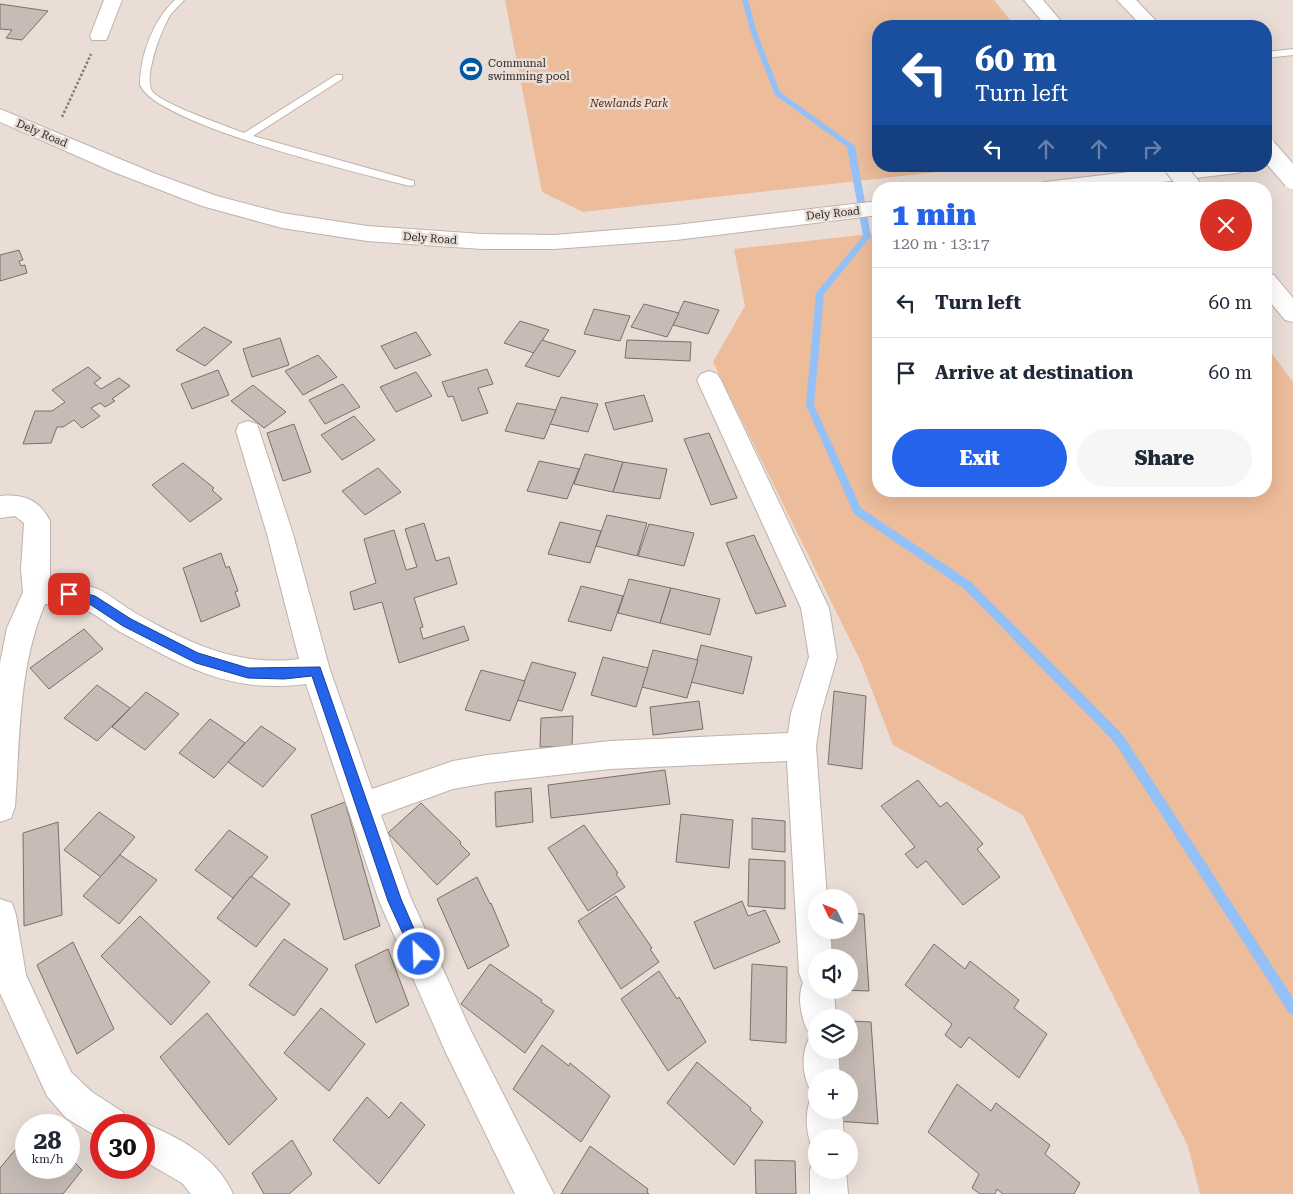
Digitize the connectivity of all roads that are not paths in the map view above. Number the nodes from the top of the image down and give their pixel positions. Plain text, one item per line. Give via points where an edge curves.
1 (113, 0) edge
2 (180, 0) edge
3 (1033, 0) edge
4 (1126, 0) edge
5 (1051, 20) edge
6 (1146, 20) edge
7 (99, 36) road end
8 (1293, 52) edge
9 (1272, 54) edge
10 (339, 77) dead end
11 (0, 115) edge
12 (244, 137) junction
13 (1272, 155) edge
14 (1293, 160) edge
15 (1272, 162) edge
16 (1179, 172) edge
17 (1187, 172) edge
18 (1293, 179) edge
19 (1103, 182) edge
20 (1187, 182) edge
21 (410, 183) dead end
22 (872, 209) edge
23 (1272, 288) edge
24 (1293, 314) edge
25 (709, 380) dead end
26 (248, 431) dead end
27 (6, 506) edge
28 (37, 592) junction
29 (316, 670) junction
30 (801, 746) junction
31 (0, 807) edge
32 (363, 807) junction
33 (0, 915) edge
34 (814, 949) edge
35 (93, 1114) edge
36 (155, 1147) edge
37 (828, 1179) edge
38 (214, 1194) edge
39 (535, 1194) edge
40 (829, 1194) edge

1 - 7 main road
2 - 12 lane via 159,28 144,83 148,92 213,126
3 - 5 main road
4 - 6 main road
8 - 9 lane
10 - 12 lane
11 - 22 main road, Dely Road via 184,193 300,225 370,234 487,242 554,242
12 - 21 lane
13 - 18 main road, bridge
14 - 15 main road
16 - 20 main road, bridge
17 - 19 main road
23 - 24 main road
25 - 30 main road via 815,608 823,657 806,713
26 - 29 main road via 280,534
27 - 28 main road via 30,512 37,521
28 - 29 main road via 91,599 196,658 248,673 284,674
28 - 31 main road via 21,628 10,685
29 - 32 main road
30 - 32 main road via 610,755 487,769 435,780
30 - 34 main road
32 - 39 main road via 395,901 458,1041
33 - 35 main road via 10,978 59,1084
36 - 38 main road via 195,1170
37 - 40 main road

